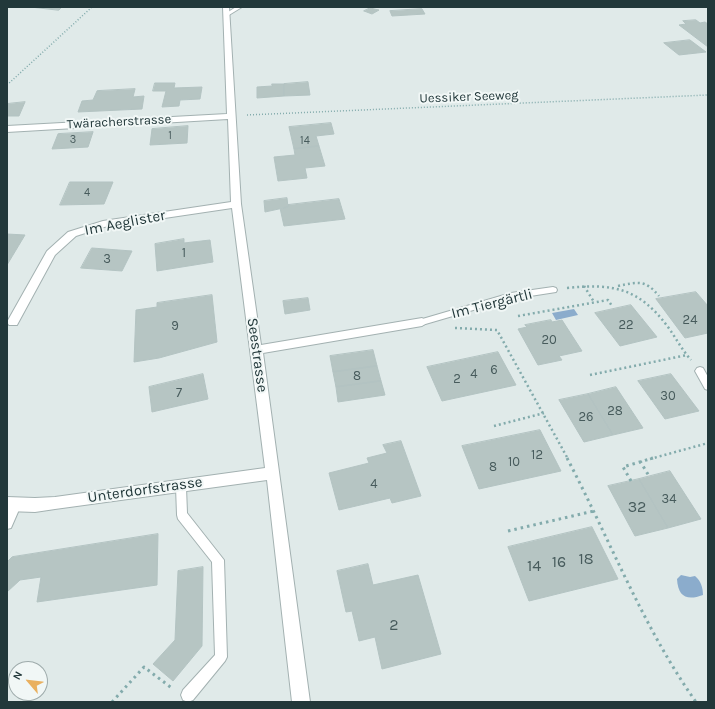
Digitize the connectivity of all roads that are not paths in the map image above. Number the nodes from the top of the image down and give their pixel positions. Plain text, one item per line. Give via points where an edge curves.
1 (240, 7) edge
2 (227, 11) edge
3 (231, 116) junction
4 (7, 128) edge
5 (236, 204) junction
6 (553, 290) road end
7 (13, 322) dead end
8 (422, 322) joint
9 (256, 350) junction
10 (700, 371) road end
11 (708, 386) edge
12 (273, 473) junction
13 (181, 487) junction
14 (11, 504) edge
15 (7, 524) edge
16 (188, 696) road end
17 (301, 702) edge

1 - 2 lane
2 - 3 street, Seestrasse
3 - 4 street, Twäracherstrasse
3 - 5 street, Seestrasse
5 - 7 street, Im Aeglister via 103,224 72,234 51,253
5 - 9 street, Seestrasse
6 - 8 lane, Im Tiergärtli via 511,296
8 - 9 street, Im Tiergärtli
9 - 12 street, Seestrasse
10 - 11 lane
12 - 13 street, Unterdorfstrasse
12 - 17 street, Seestrasse
13 - 14 street, Unterdorfstrasse via 55,503
13 - 16 lane via 182,515 218,560 221,635 221,657
14 - 15 lane, Unterdorfstrasse

